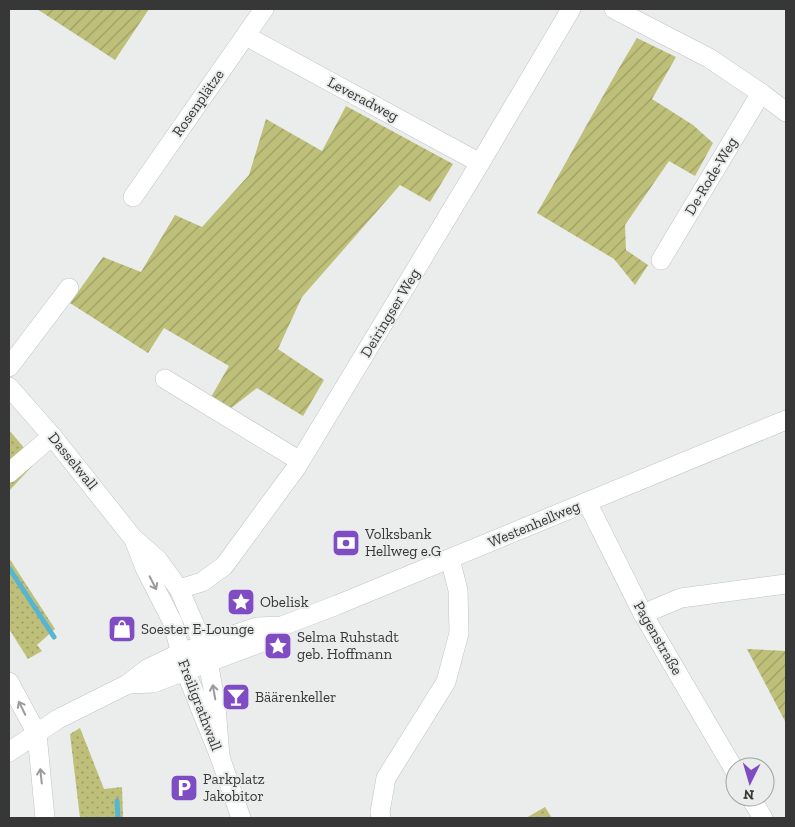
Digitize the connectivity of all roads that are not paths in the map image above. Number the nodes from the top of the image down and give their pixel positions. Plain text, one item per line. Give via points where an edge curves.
1 (264, 9) edge
2 (571, 9) edge
3 (614, 9) edge
4 (246, 36) junction
5 (761, 92) junction
6 (786, 112) edge
7 (480, 163) junction
8 (133, 197) dead end
9 (661, 260) dead end
10 (69, 288) dead end
11 (9, 367) edge
12 (165, 379) dead end
13 (9, 387) edge
14 (786, 420) edge
15 (52, 436) junction
16 (300, 461) junction
17 (12, 466) edge
18 (587, 502) junction
19 (133, 538) junction
20 (450, 559) junction
21 (786, 584) edge
22 (179, 589) junction
23 (642, 614) junction
24 (206, 653) junction
25 (183, 661) junction
26 (9, 682) edge
27 (37, 734) junction
28 (9, 752) edge
29 (220, 757) junction
30 (727, 757) edge
31 (756, 807) edge
32 (45, 818) edge
33 (241, 818) edge
34 (381, 818) edge
35 (763, 818) edge

1 - 4 street, Rosenplätze
2 - 7 street, Deiringser Weg
3 - 5 street via 709,58
4 - 7 street, Leveradweg
4 - 8 street, Rosenplätze
5 - 6 street
5 - 9 street, De-Rode-Weg
7 - 16 street, Deiringser Weg
10 - 11 street
12 - 16 street
13 - 15 street, Dasselwall
14 - 18 street, Westenhellweg
15 - 17 street
15 - 19 street, Dasselwall
16 - 22 street, Deiringser Weg via 224,566 202,582
18 - 20 street, Westenhellweg
18 - 23 street, Pagenstraße
19 - 22 street, Dasselwall via 158,560
19 -> 25 street, Dasselwall via 173,623
20 - 24 street, Westenhellweg via 282,626 257,627
20 - 34 street via 458,590 459,633 446,682 386,778
21 - 23 street via 681,598
22 - 24 street, Dasselwall
23 - 30 street, Pagenstraße
24 - 25 street, Westenhellweg
29 -> 24 street, Freiligrathwall via 216,706
25 - 27 street, Westenhellweg via 153,683 128,684 73,710
25 - 29 street, Freiligrathwall
27 -> 26 street
27 - 28 street
32 -> 27 street
29 - 33 street, Freiligrathwall
31 - 35 street

